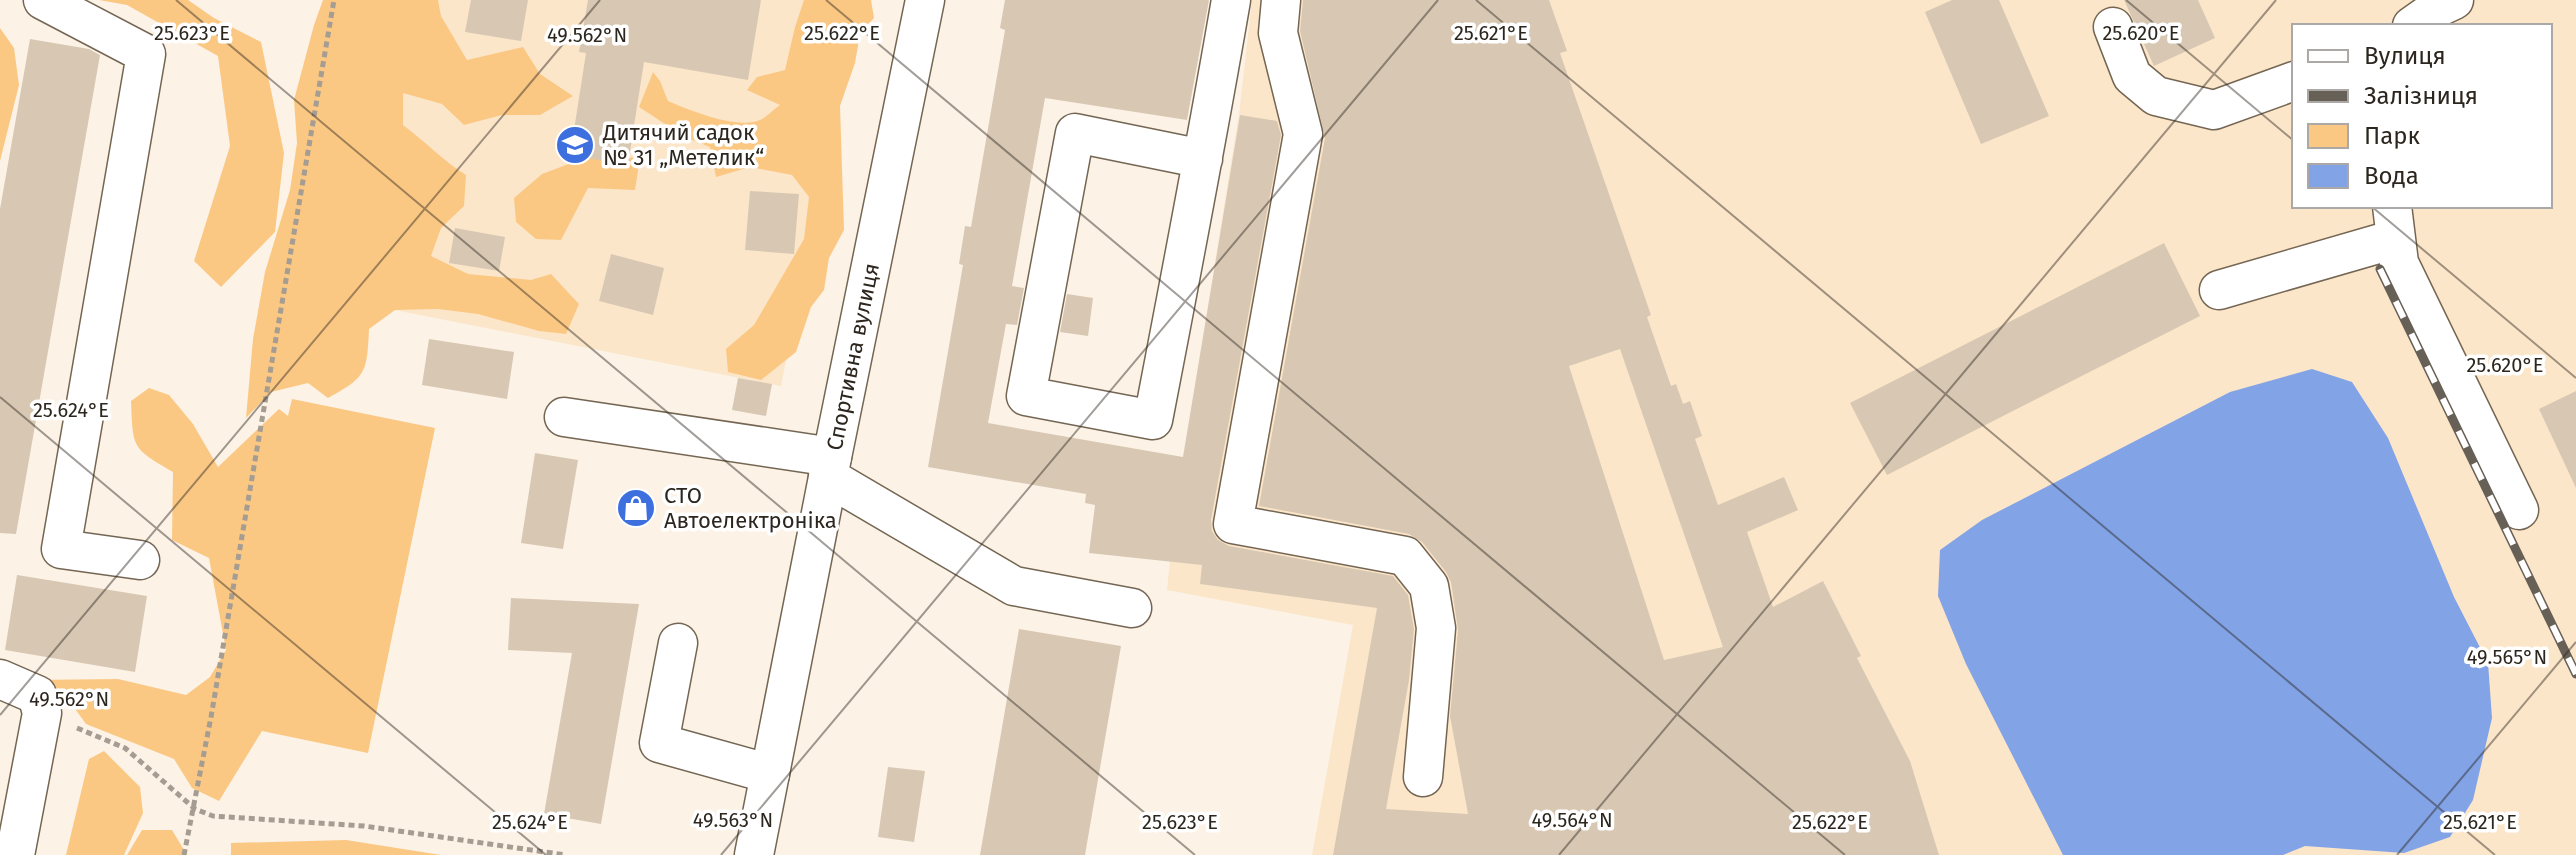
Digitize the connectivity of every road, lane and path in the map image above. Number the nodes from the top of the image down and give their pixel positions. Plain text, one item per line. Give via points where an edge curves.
1 (43, 0) edge
2 (334, 0) edge
3 (925, 0) edge
4 (1231, 0) edge
5 (1281, 0) edge
6 (2454, 0) edge
7 (2415, 24) edge
8 (2113, 27) dead end
9 (2292, 82) edge
10 (1203, 159) junction
11 (2394, 222) edge
12 (2219, 290) dead end
13 (564, 417) dead end
14 (830, 467) junction
15 (2519, 510) dead end
16 (140, 560) dead end
17 (1132, 608) dead end
18 (678, 643) dead end
19 (0, 679) edge
20 (42, 713) junction
21 (770, 774) junction
22 (1423, 777) dead end
23 (195, 809) junction
24 (15, 855) edge
25 (184, 855) edge
26 (566, 855) edge
27 (754, 855) edge

1 - 16 street via 146,54 61,549
2 - 23 path
3 - 14 street, Спортивна вулиця
4 - 10 street
5 - 22 street via 1278,33 1303,134 1233,524 1405,556 1429,586 1436,628
6 - 7 street
8 - 9 street via 2132,76 2156,96 2214,110
10 - 10 street via 1075,133 1026,396 1153,420
11 - 12 street
11 - 15 street via 2399,263
13 - 14 street
14 - 17 street via 1014,586
14 - 21 street, Спортивна вулиця
18 - 21 street via 659,743
19 - 20 street via 37,695
20 - 23 path via 125,748
20 - 24 street
21 - 27 street, Спортивна вулиця
23 - 25 path
23 - 26 path via 213,816 364,826

